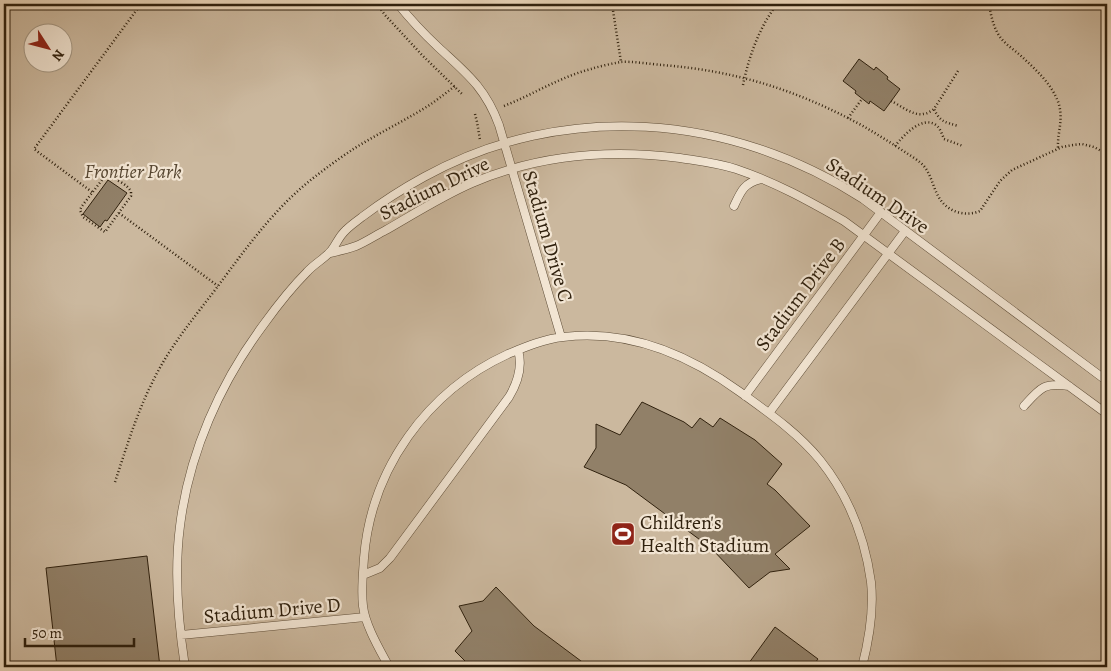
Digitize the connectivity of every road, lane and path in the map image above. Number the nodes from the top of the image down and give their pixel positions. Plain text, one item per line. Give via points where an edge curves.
1 (142, 4) edge
2 (376, 4) edge
3 (398, 4) edge
4 (612, 4) edge
5 (777, 4) edge
6 (973, 4) edge
7 (990, 4) edge
8 (621, 62) junction
9 (958, 71) dead end
10 (744, 78) junction
11 (743, 85) dead end
12 (455, 86) junction
13 (462, 94) dead end
14 (862, 99) dead end
15 (892, 101) dead end
16 (504, 106) dead end
17 (934, 109) junction
18 (475, 114) dead end
19 (848, 118) junction
20 (482, 119) dead end
21 (477, 122) junction
22 (958, 126) dead end
23 (480, 140) dead end
24 (504, 144) junction
25 (895, 146) junction
26 (963, 146) dead end
27 (1058, 149) junction
28 (1103, 152) junction
29 (1107, 152) edge
30 (1107, 159) edge
31 (512, 169) junction
32 (761, 179) junction
33 (92, 192) junction
34 (734, 206) dead end
35 (881, 212) junction
36 (119, 213) junction
37 (905, 231) junction
38 (864, 235) junction
39 (330, 252) junction
40 (888, 253) junction
41 (218, 286) junction
42 (561, 337) junction
43 (518, 350) junction
44 (1107, 381) edge
45 (1069, 386) junction
46 (745, 396) junction
47 (1024, 406) dead end
48 (769, 413) junction
49 (1107, 414) edge
50 (115, 482) dead end
51 (363, 575) junction
52 (365, 617) junction
53 (181, 635) junction
54 (1107, 663) edge
55 (185, 667) edge
56 (389, 667) edge
57 (862, 667) edge
58 (1103, 667) edge

1 - 33 path via 34,149
2 - 12 path
3 - 24 lane, Stadium Drive C via 478,85 494,112
4 - 8 path
5 - 10 path via 763,25
6 - 7 path
7 - 27 path via 999,36 1039,72 1057,100 1061,118
8 - 10 path via 682,67
8 - 16 path via 569,75
9 - 17 path
10 - 11 path
10 - 19 path via 783,89
12 - 13 path
12 - 41 path via 311,180 264,225
14 - 19 path
15 - 17 path via 917,114
17 - 22 path via 938,118
18 - 21 path
19 - 25 path
20 - 21 path
21 - 23 path
24 - 31 lane, Stadium Drive C
24 - 35 lane, Stadium Drive via 543,133 598,127 650,126 687,131 737,142 788,159 832,180
24 - 39 lane, Stadium Drive via 461,158 409,185 344,231
25 - 26 path via 908,132 926,122 938,126 944,139
25 - 27 path via 923,165 940,199 947,206 965,214 980,211 1012,170
27 - 28 path via 1082,144
28 - 29 path
28 - 30 path
31 - 32 lane, Stadium Drive via 571,156 637,154 716,164
31 - 39 lane, Stadium Drive via 451,193 356,246
31 - 42 lane, Stadium Drive C
32 - 34 lane via 745,186
32 - 38 lane, Stadium Drive via 802,197
33 - 36 path via 105,176 113,177 128,188 130,196
33 - 36 path via 80,210 84,217 104,232
35 - 37 lane, Stadium Drive
35 - 38 lane, Stadium Drive B
36 - 41 path
37 - 40 lane
37 - 44 lane, Stadium Drive
38 - 40 lane, Stadium Drive
38 - 46 lane, Stadium Drive B
39 - 53 lane, Stadium Drive via 288,293 249,345 219,396 198,448 180,526 178,601
40 - 45 lane, Stadium Drive
40 - 48 lane
41 - 50 path via 184,330 152,382
42 - 43 lane
42 - 46 lane via 620,338 663,349 701,367
43 - 51 lane via 521,360 518,379 510,397 390,558 380,568
43 - 51 lane via 479,369 445,395 414,429 390,466 375,500 364,550
45 - 47 lane via 1043,387
45 - 49 lane, Stadium Drive
46 - 48 lane
48 - 57 lane via 800,439 832,476 861,536 871,603
51 - 52 lane
52 - 53 lane, Stadium Drive D
52 - 56 lane
53 - 55 lane, Stadium Drive
54 - 58 path

